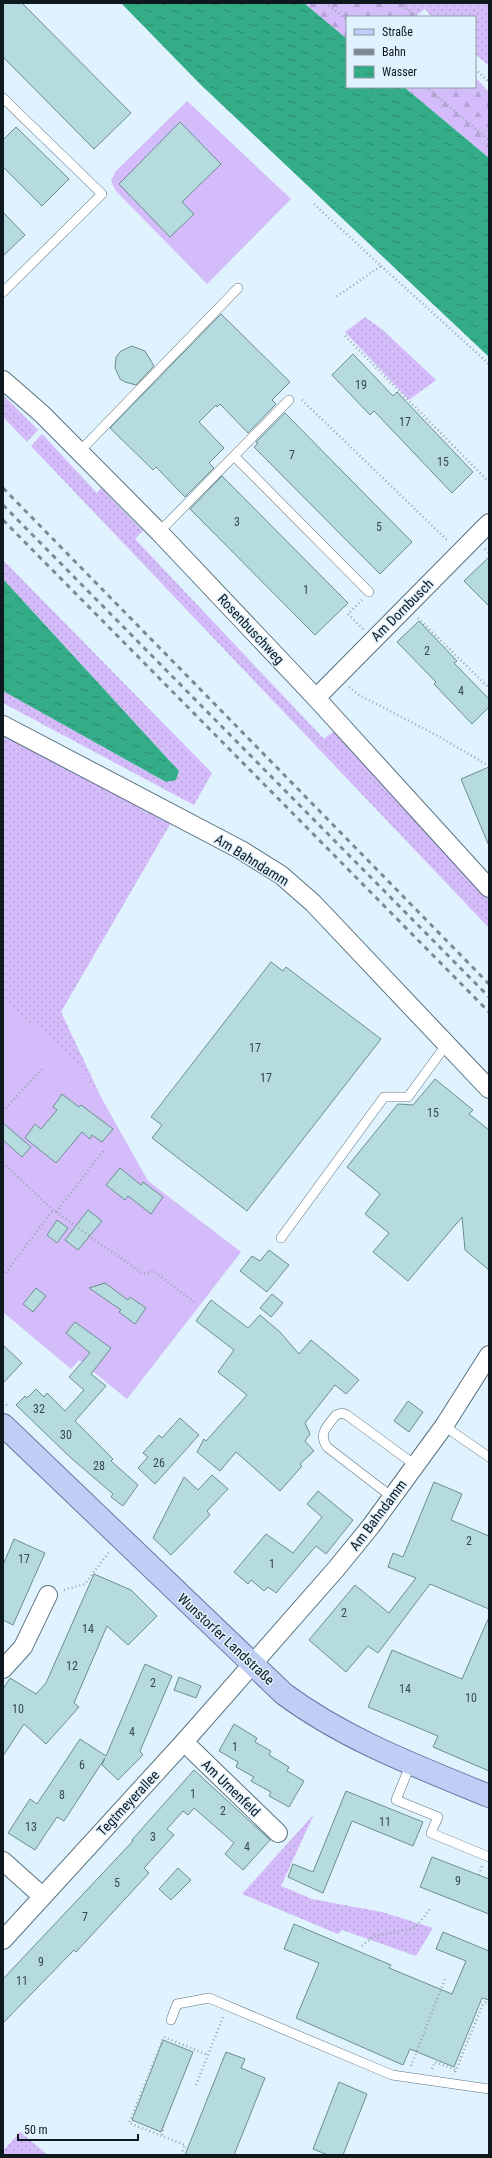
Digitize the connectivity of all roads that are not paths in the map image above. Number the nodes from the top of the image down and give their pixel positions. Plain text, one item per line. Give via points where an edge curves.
1 (3, 98) edge
2 (238, 288) dead end
3 (3, 292) edge
4 (3, 380) edge
5 (289, 400) road end
6 (80, 451) junction
7 (234, 456) junction
8 (489, 523) edge
9 (159, 532) junction
10 (369, 592) road end
11 (316, 698) junction
12 (3, 725) edge
13 (489, 888) edge
14 (446, 1045) junction
15 (489, 1089) edge
16 (281, 1238) dead end
17 (489, 1355) edge
18 (9, 1419) edge
19 (444, 1426) junction
20 (489, 1457) edge
21 (415, 1465) junction
22 (392, 1497) junction
23 (48, 1595) road end
24 (252, 1664) junction
25 (3, 1669) edge
26 (184, 1742) junction
27 (412, 1763) junction
28 (489, 1796) edge
29 (278, 1833) dead end
30 (489, 1857) edge
31 (3, 1861) edge
32 (42, 1896) junction
33 (3, 1940) edge
34 (170, 2020) dead end
35 (489, 2089) edge

1 - 3 lane via 102,194
2 - 6 lane
4 - 6 street, Rosenbuschweg
5 - 7 lane
6 - 9 street, Rosenbuschweg
7 - 9 lane
7 - 10 lane
8 - 11 street, Am Dornbusch
9 - 11 street, Rosenbuschweg
11 - 13 street, Rosenbuschweg
12 - 14 street, Am Bahndamm via 241,850 281,875 313,903
14 - 15 street, Am Bahndamm
14 - 16 lane via 408,1097 384,1097
17 - 19 street, Am Bahndamm
18 - 24 main road, Wunstorfer Landstraße
19 - 20 lane
19 - 21 street, Am Bahndamm
21 - 22 street, Am Bahndamm
21 - 22 lane via 342,1413 336,1415 322,1433 322,1440 327,1447
22 - 24 street, Am Bahndamm via 336,1569
23 - 25 street via 23,1647
24 - 26 street, Tegtmeyerallee
24 - 27 main road, Wunstorfer Landstraße via 308,1712 336,1729
26 - 29 street, Am Urnenfeld
26 - 32 street, Tegtmeyerallee
27 - 28 main road, Wunstorfer Landstraße
27 - 30 lane via 396,1800 438,1817 431,1833
31 - 32 street
32 - 33 street, Tegtmeyerallee
34 - 35 lane via 177,2004 209,1998 392,2075

